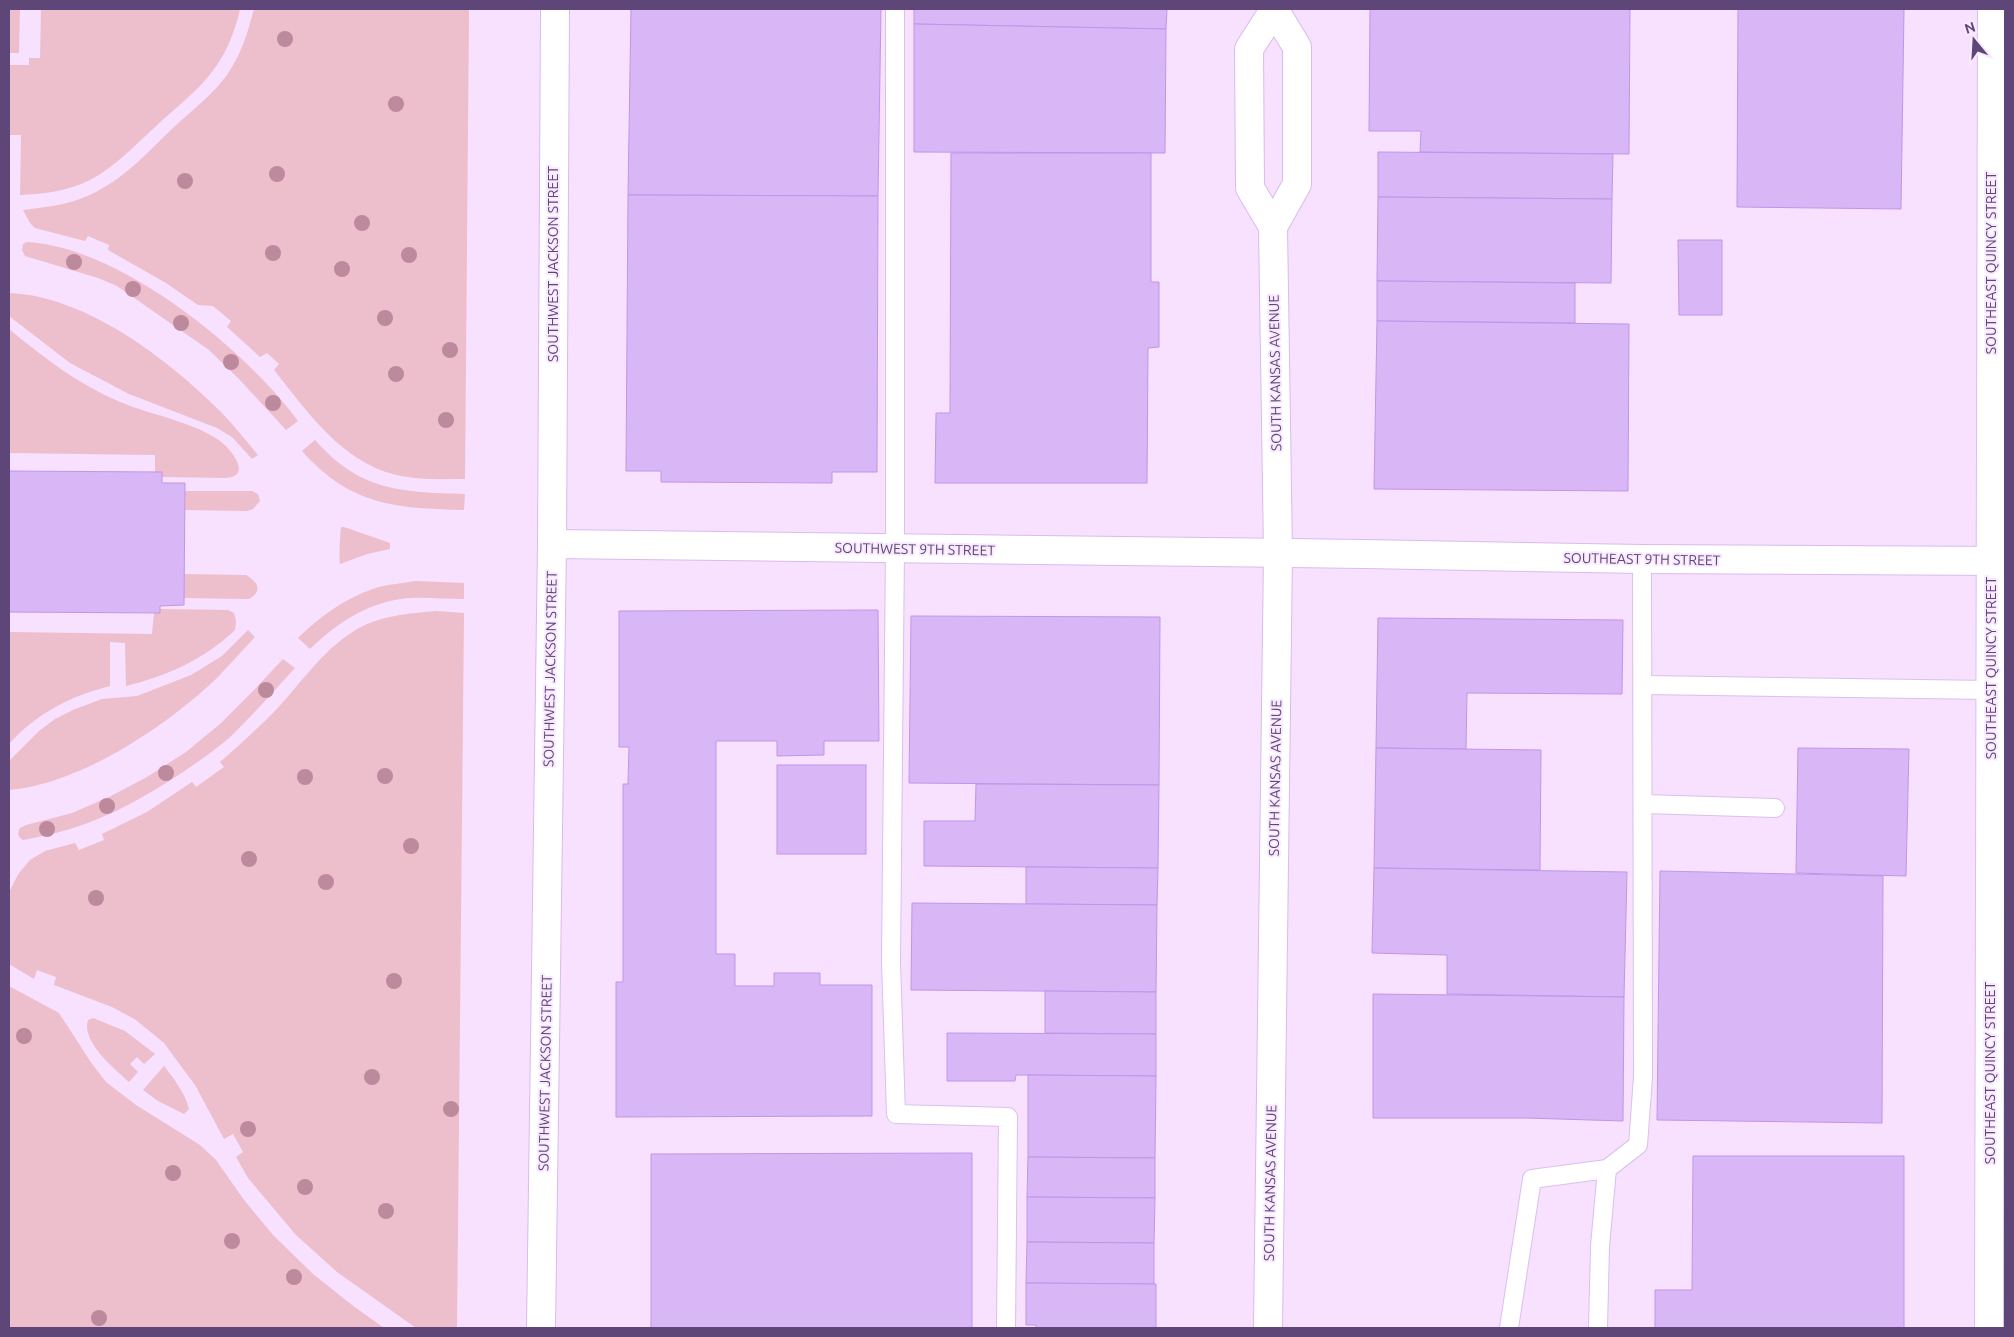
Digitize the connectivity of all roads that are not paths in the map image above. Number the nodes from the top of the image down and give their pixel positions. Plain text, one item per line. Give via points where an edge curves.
1 (554, 9) edge
2 (895, 9) edge
3 (1992, 9) edge
4 (1274, 10) edge
5 (1998, 93) edge
6 (1273, 227) junction
7 (552, 544) junction
8 (895, 548) junction
9 (1278, 554) junction
10 (1642, 559) junction
11 (1998, 561) edge
12 (1644, 686) junction
13 (1990, 690) junction
14 (1644, 804) junction
15 (1775, 808) dead end
16 (1607, 1169) junction
17 (541, 1328) edge
18 (1006, 1328) edge
19 (1268, 1328) edge
20 (1509, 1328) edge
21 (1598, 1328) edge
22 (1989, 1328) edge

1 - 7 main road, SOUTHWEST JACKSON STREET
2 - 8 lane
3 - 5 main road, SOUTHEAST QUINCY STREET
4 - 6 main road, SOUTH KANSAS AVENUE via 1297,47 1297,184
4 - 6 main road, SOUTH KANSAS AVENUE via 1249,49 1250,188
5 - 11 main road, SOUTHEAST QUINCY STREET
6 - 9 main road, SOUTH KANSAS AVENUE
7 - 8 main road, SOUTHWEST 9TH STREET
7 - 17 main road, SOUTHWEST JACKSON STREET
8 - 9 main road, SOUTHWEST 9TH STREET
8 - 18 lane via 891,962 896,1114 1008,1117
9 - 10 main road, SOUTHEAST 9TH STREET
9 - 19 main road, SOUTH KANSAS AVENUE
10 - 11 main road, SOUTHEAST 9TH STREET
10 - 12 lane
11 - 13 main road, SOUTHEAST QUINCY STREET
12 - 13 lane
12 - 14 lane
13 - 22 main road, SOUTHEAST QUINCY STREET
14 - 15 lane
14 - 16 lane via 1643,1077 1638,1145
16 - 20 lane via 1532,1179
16 - 21 lane via 1600,1246

